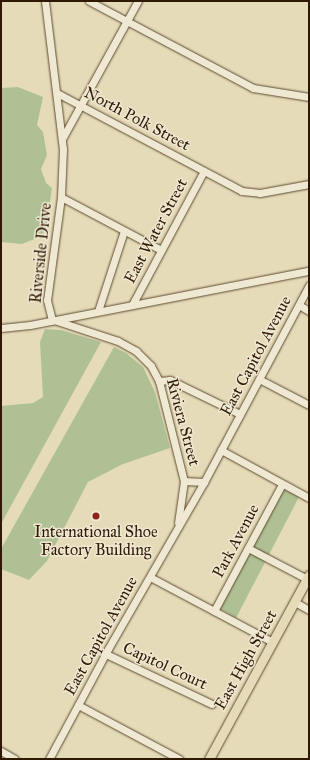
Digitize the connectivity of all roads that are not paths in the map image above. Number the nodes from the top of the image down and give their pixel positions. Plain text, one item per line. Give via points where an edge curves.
1 (45, 1) edge
2 (89, 1) edge
3 (138, 1) edge
4 (127, 21) junction
5 (57, 93) junction
6 (309, 97) edge
7 (82, 104) junction
8 (62, 139) junction
9 (204, 170) junction
10 (309, 184) edge
11 (61, 198) junction
12 (124, 231) junction
13 (161, 250) junction
14 (309, 271) edge
15 (309, 285) edge
16 (132, 305) junction
17 (299, 305) junction
18 (98, 311) junction
19 (309, 311) edge
20 (52, 320) junction
21 (1, 328) edge
22 (260, 379) junction
23 (159, 381) junction
24 (309, 405) edge
25 (240, 414) junction
26 (221, 450) junction
27 (184, 481) junction
28 (204, 482) junction
29 (282, 484) junction
30 (309, 498) edge
31 (177, 526) junction
32 (248, 548) junction
33 (150, 577) junction
34 (308, 577) edge
35 (295, 602) junction
36 (309, 610) edge
37 (214, 611) junction
38 (273, 642) junction
39 (106, 654) junction
40 (212, 704) dead end
41 (78, 705) junction
42 (1, 751) edge
43 (15, 759) edge
44 (49, 759) edge
45 (178, 759) edge
46 (209, 759) edge

1 - 5 street, Riverside Drive
2 - 4 street
3 - 4 street
4 - 6 street via 253,88
4 - 7 street
5 - 7 street, North Polk Street
5 - 8 street, Riverside Drive
7 - 8 street
7 - 9 street, North Polk Street
8 - 11 street, Riverside Drive
9 - 10 street, North Polk Street via 251,194
9 - 13 street, East Water Street
11 - 12 street
11 - 20 street, Riverside Drive via 47,300
12 - 13 street
12 - 18 street
13 - 16 street, East Water Street
14 - 16 street, Riverside Drive
15 - 17 street, East Capitol Avenue
16 - 18 street, Riverside Drive
17 - 19 street
17 - 22 street, East Capitol Avenue
18 - 20 street, Riverside Drive
20 - 21 street, Riviera Street
20 - 23 street, Riviera Street via 100,334 136,351 151,366
22 - 24 street
22 - 25 street, East Capitol Avenue
23 - 25 street via 170,380
23 - 27 street, Riviera Street
25 - 26 street, East Capitol Avenue
26 - 28 street, East Capitol Avenue
26 - 29 street
27 - 28 street
27 - 31 street, East Capitol Avenue
28 - 31 street, East Capitol Avenue
29 - 30 street
29 - 32 street, Park Avenue
31 - 33 street, East Capitol Avenue
32 - 34 street
32 - 37 street, Park Avenue
33 - 37 street
33 - 39 street, East Capitol Avenue
34 - 35 main road, East High Street
35 - 36 street
35 - 38 main road, East High Street
37 - 38 street
38 - 46 main road, East High Street
39 - 40 street, Capitol Court
39 - 41 street, East Capitol Avenue
41 - 44 street, East Capitol Avenue
41 - 45 street
42 - 43 street

